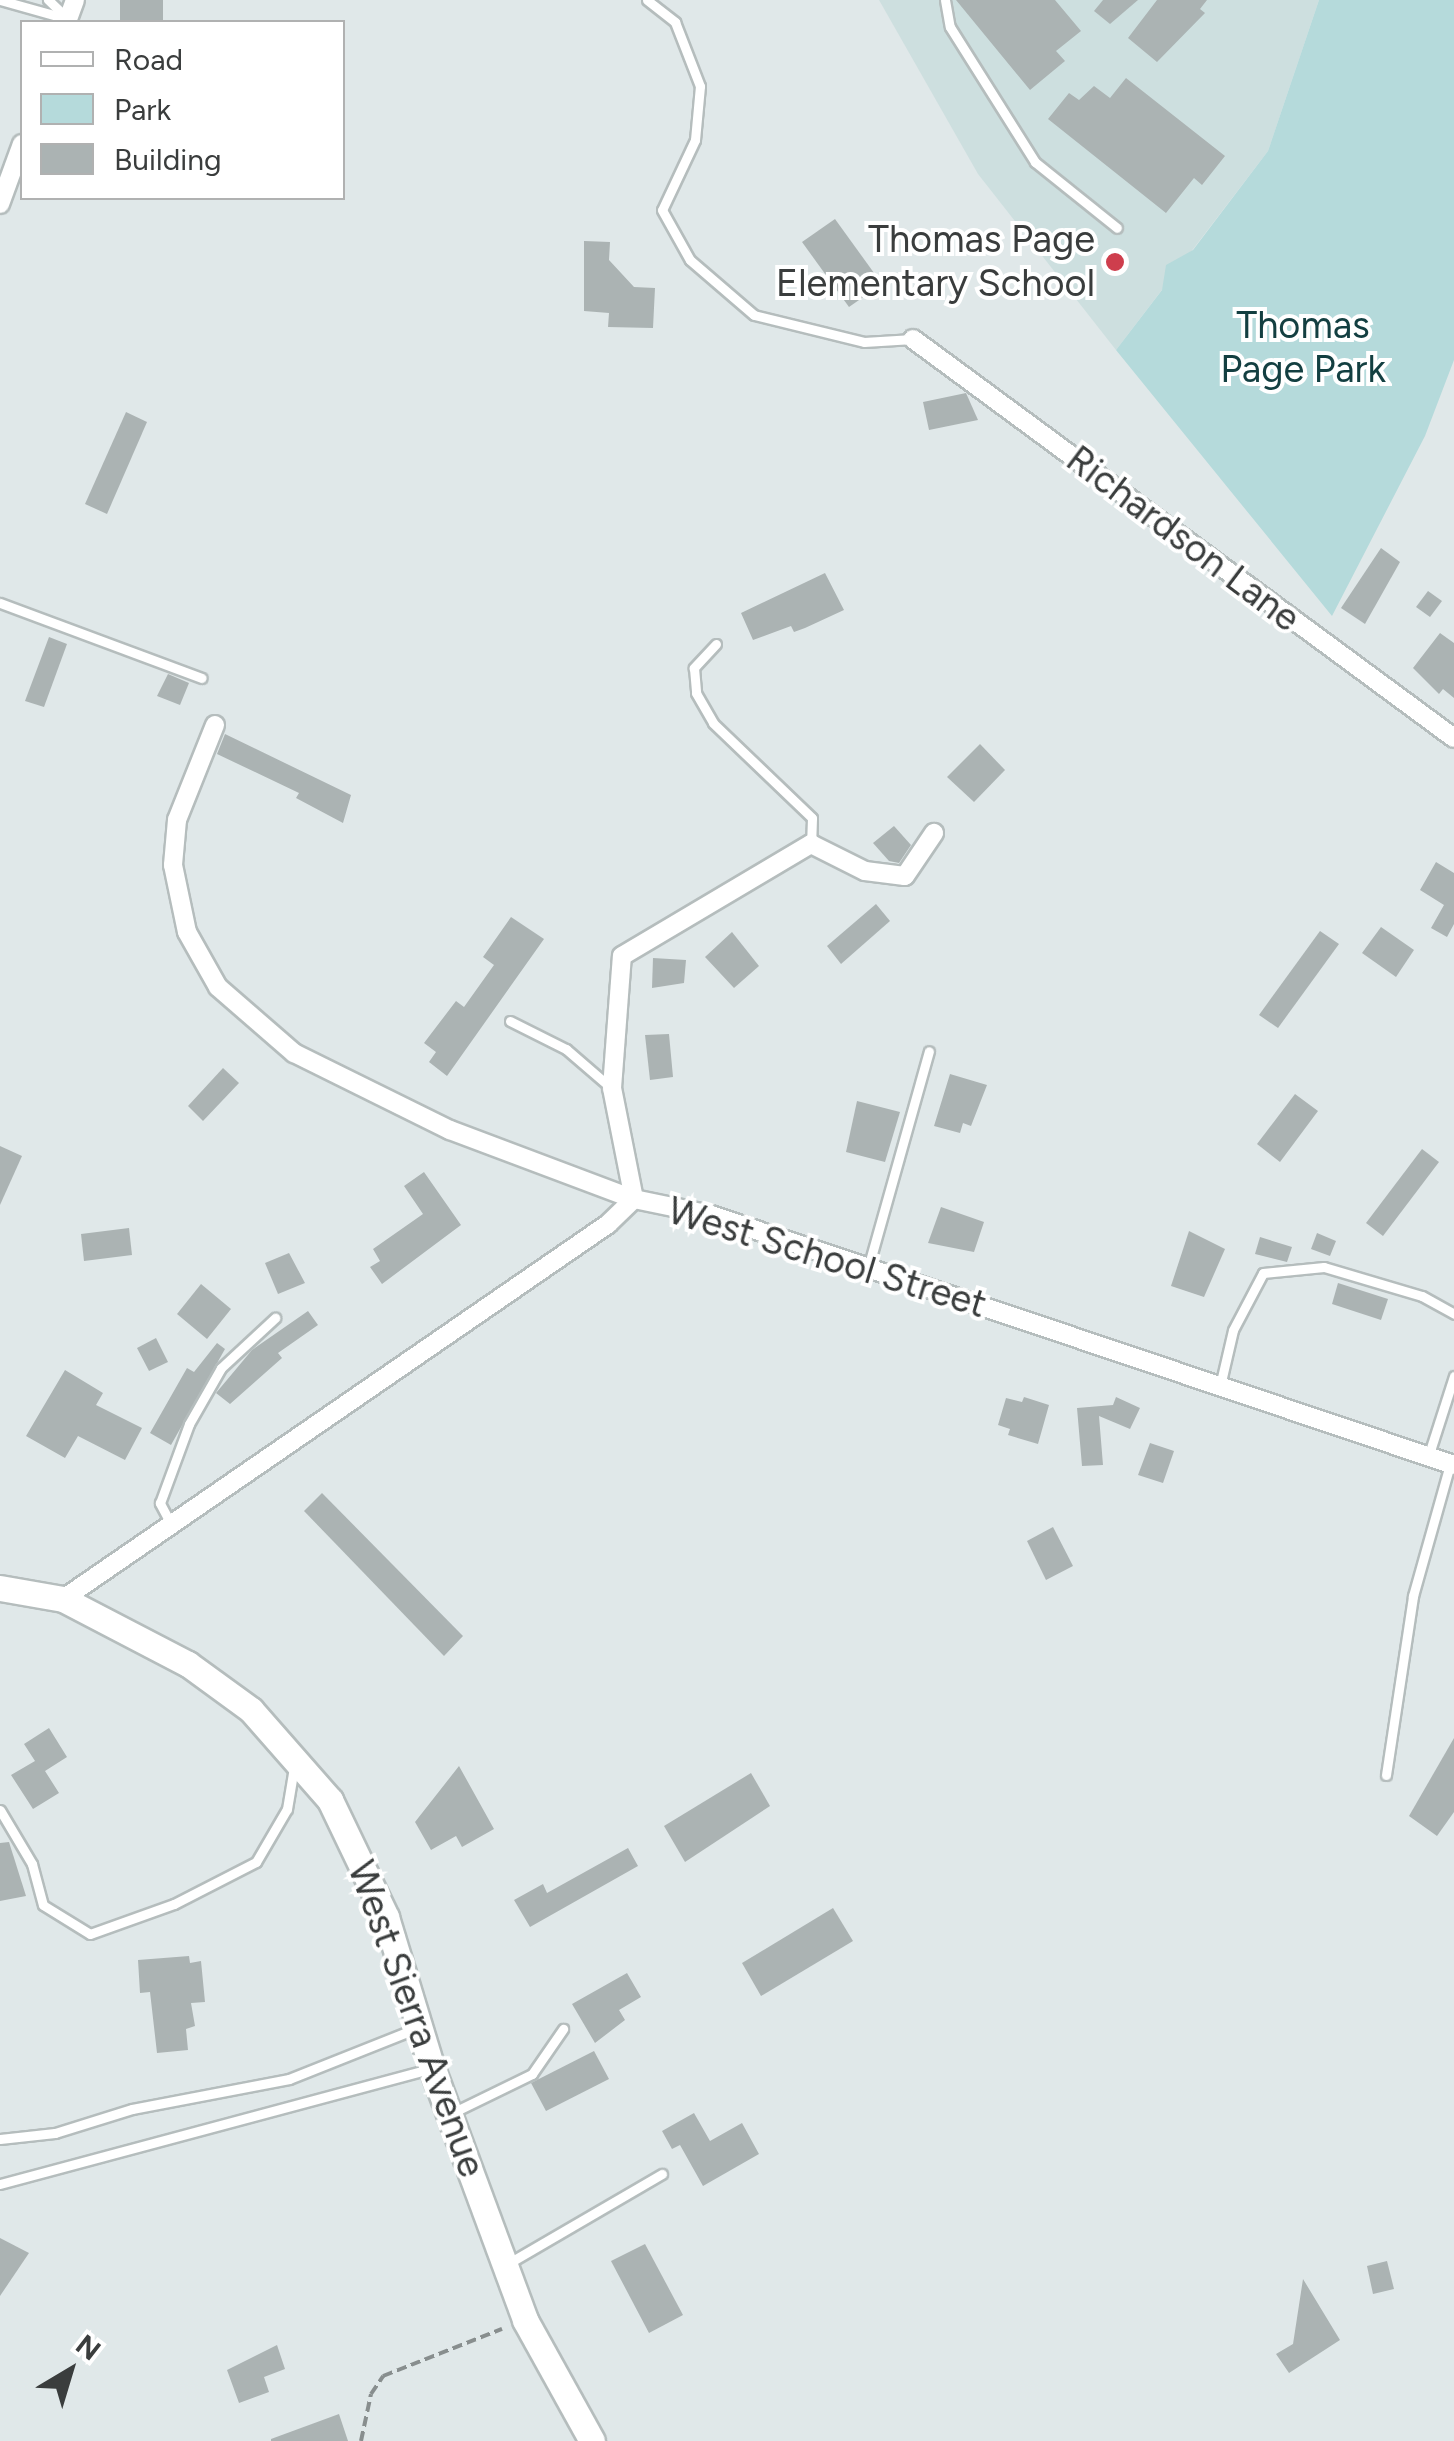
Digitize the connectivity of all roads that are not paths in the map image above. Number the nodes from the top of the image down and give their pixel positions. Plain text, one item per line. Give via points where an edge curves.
1 (0, 0) edge
2 (48, 0) edge
3 (646, 0) edge
4 (945, 0) edge
5 (64, 20) edge
6 (66, 20) edge
7 (20, 149) edge
8 (0, 204) edge
9 (1118, 228) dead end
10 (913, 339) joint
11 (0, 603) edge
12 (716, 644) dead end
13 (202, 678) dead end
14 (215, 725) dead end
15 (1454, 738) edge
16 (934, 833) dead end
17 (810, 844) junction
18 (510, 1020) dead end
19 (929, 1051) dead end
20 (612, 1088) junction
21 (634, 1199) junction
22 (868, 1268) junction
23 (1454, 1314) edge
24 (275, 1318) dead end
25 (1454, 1376) edge
26 (1220, 1386) junction
27 (1428, 1456) junction
28 (1452, 1465) edge
29 (171, 1524) junction
30 (0, 1588) edge
31 (63, 1599) junction
32 (296, 1754) junction
33 (1386, 1774) dead end
34 (0, 1810) edge
35 (420, 2027) junction
36 (564, 2029) dead end
37 (432, 2068) junction
38 (449, 2114) junction
39 (0, 2138) edge
40 (662, 2174) dead end
41 (0, 2184) edge
42 (507, 2264) junction
43 (592, 2441) edge

1 - 5 lane
2 - 6 lane
3 - 10 lane via 675,22 700,86 695,140 662,210 690,260 754,315 864,342
4 - 9 lane via 950,27 1035,162
7 - 8 street
10 - 15 street, Richardson Lane
11 - 13 lane
12 - 17 lane via 694,668 696,693 713,723 812,818
14 - 21 street via 176,820 173,866 187,932 218,987 294,1053 450,1130
16 - 17 street via 905,876 865,871
17 - 20 street via 622,956
18 - 20 lane via 566,1049
19 - 22 lane
20 - 21 street
21 - 22 street, West School Street via 711,1215
21 - 29 street, West School Street via 608,1224
22 - 26 street, West School Street
23 - 26 lane via 1422,1296 1324,1267 1264,1274 1233,1330
24 - 29 lane via 221,1368 189,1424 160,1502
25 - 27 lane
26 - 27 street, West School Street
27 - 28 street, West School Street
28 - 33 lane via 1413,1596
29 - 31 street, West School Street
30 - 31 main road, West Sierra Avenue
31 - 32 main road, West Sierra Avenue via 188,1664
32 - 34 lane via 287,1810 256,1862 174,1904 90,1934 43,1905 32,1864
32 - 35 main road, West Sierra Avenue via 330,1800 386,1918
35 - 37 main road, West Sierra Avenue
35 - 39 lane via 289,2079 132,2109 55,2133
36 - 38 lane via 532,2074
37 - 38 main road, West Sierra Avenue
37 - 41 lane
38 - 42 main road, West Sierra Avenue
40 - 42 lane
42 - 43 main road, West Sierra Avenue via 525,2320

